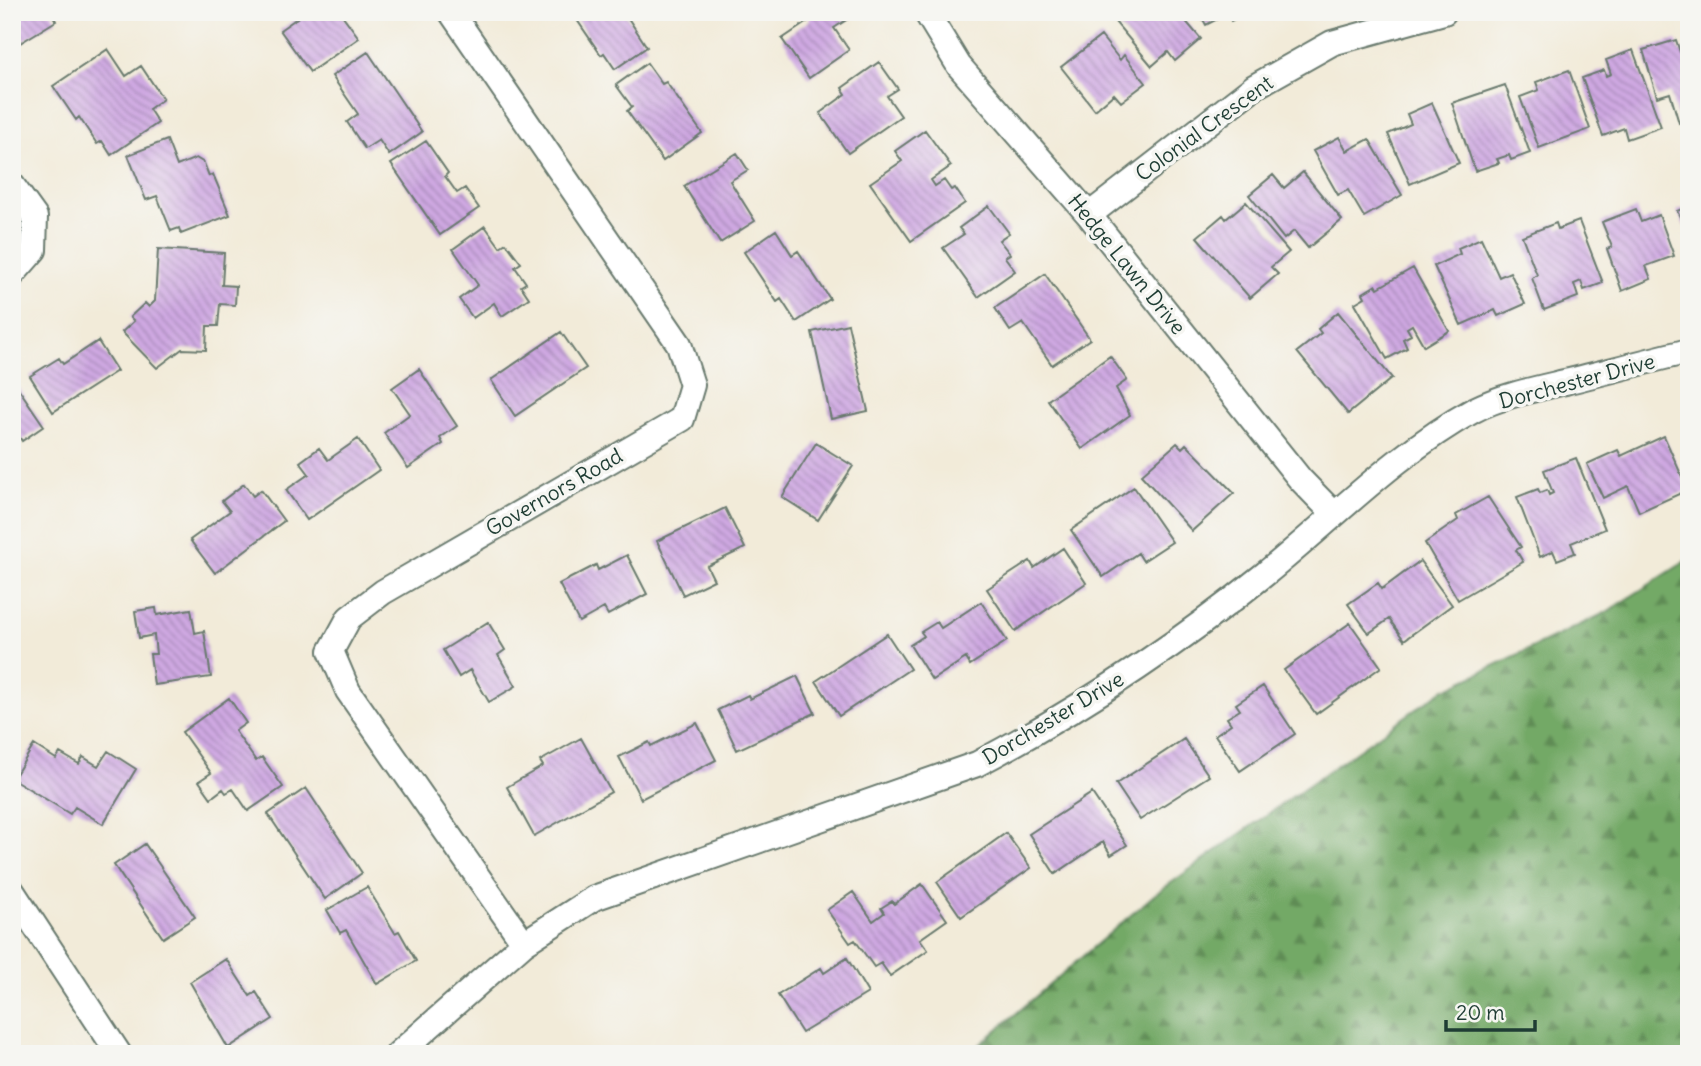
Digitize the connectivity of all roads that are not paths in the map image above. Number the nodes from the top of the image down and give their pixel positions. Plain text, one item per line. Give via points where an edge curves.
1 (451, 12) edge
2 (926, 12) edge
3 (1444, 12) edge
4 (12, 185) edge
5 (1089, 215) junction
6 (12, 275) edge
7 (1689, 351) edge
8 (1333, 513) junction
9 (12, 891) edge
10 (524, 943) junction
11 (119, 1054) edge
12 (398, 1054) edge

1 - 10 street, Governors Road via 679,344 692,385 682,419 383,592 349,618 331,651 348,691
2 - 5 street, Hedge Lawn Drive via 959,66
3 - 5 street, Colonial Crescent via 1332,43 1254,87
4 - 6 street via 35,217 34,250
5 - 8 street, Hedge Lawn Drive via 1300,480
7 - 8 street, Dorchester Drive via 1528,391 1476,409
8 - 10 street, Dorchester Drive via 1265,574 1087,702 977,765 594,898
9 - 11 street
10 - 12 street, Dorchester Drive

